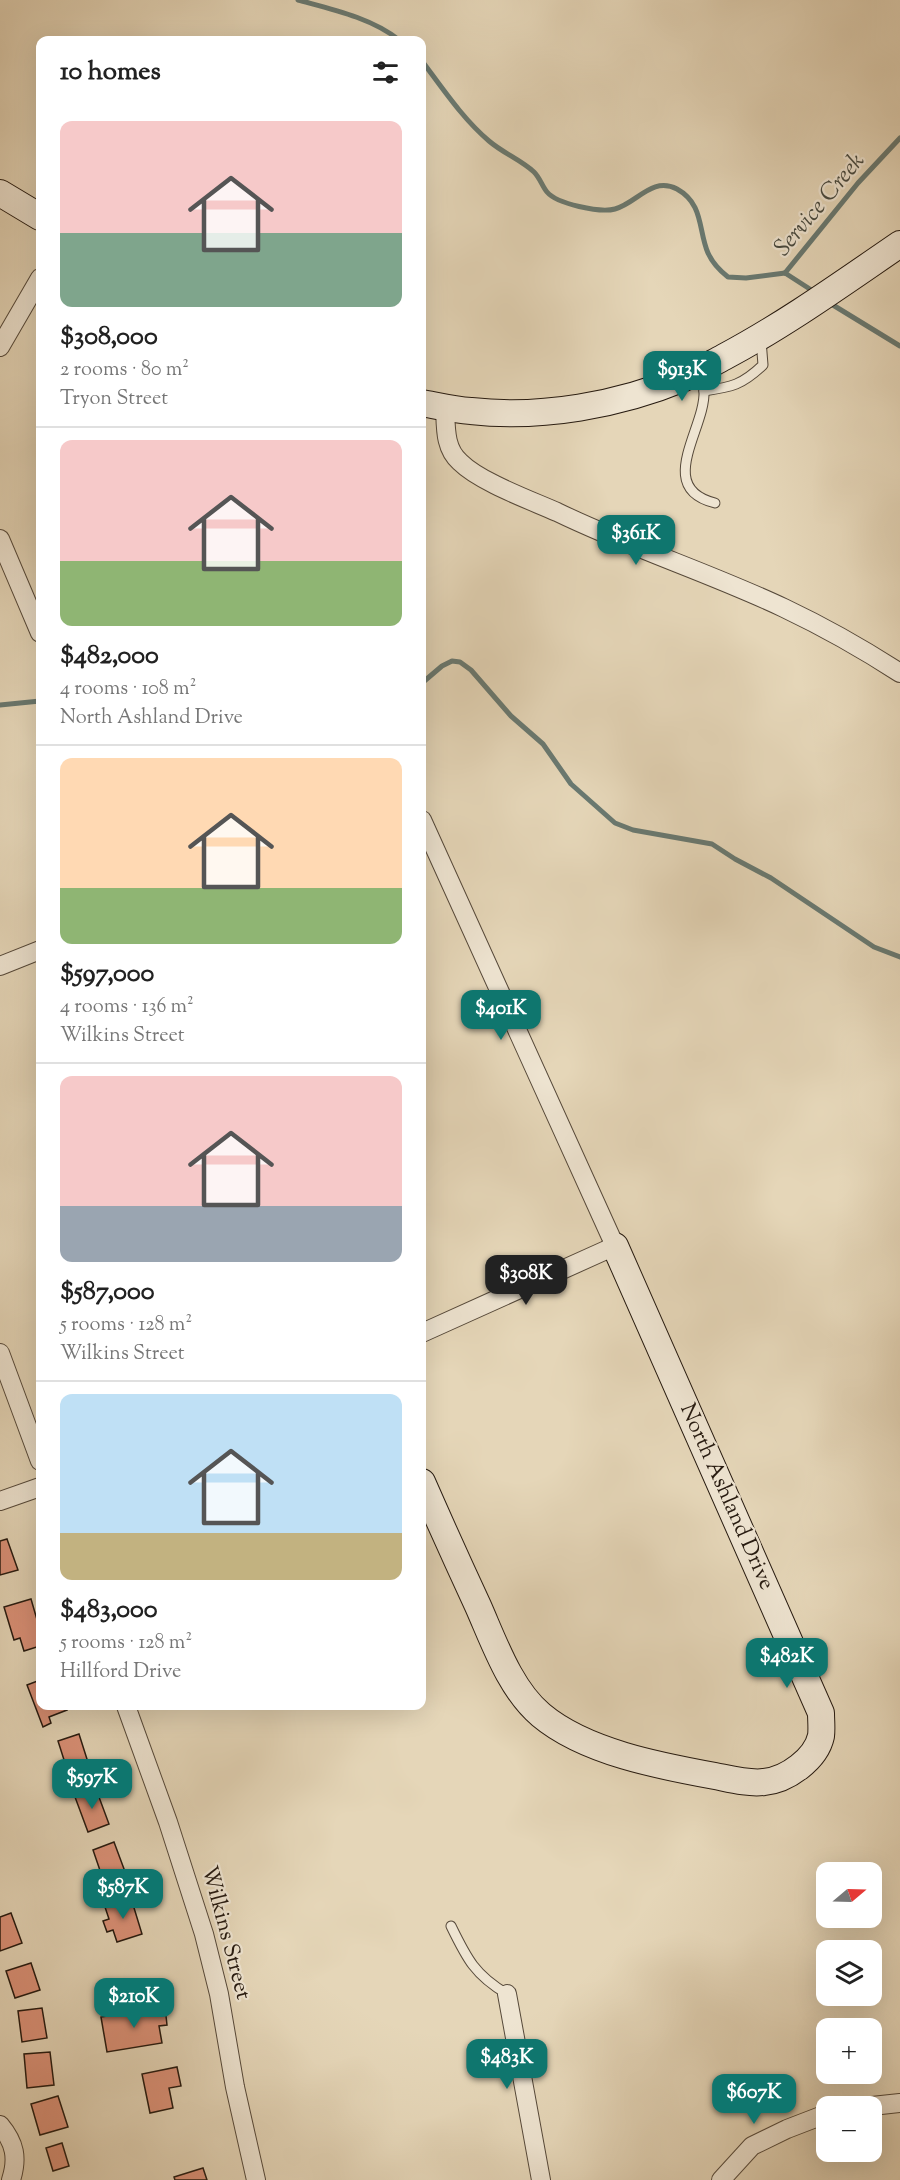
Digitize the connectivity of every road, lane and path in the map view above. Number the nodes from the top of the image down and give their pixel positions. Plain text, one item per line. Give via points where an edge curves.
1 (0, 193) edge
2 (36, 214) edge
3 (900, 244) edge
4 (36, 285) edge
5 (0, 347) edge
6 (701, 381) junction
7 (433, 405) edge
8 (715, 503) dead end
9 (0, 539) edge
10 (36, 624) edge
11 (900, 673) edge
12 (426, 829) edge
13 (36, 952) edge
14 (0, 966) edge
15 (615, 1246) junction
16 (426, 1331) edge
17 (0, 1353) edge
18 (36, 1450) edge
19 (36, 1488) edge
20 (426, 1491) edge
21 (0, 1501) edge
22 (127, 1710) edge
23 (451, 1926) dead end
24 (507, 1994) joint
25 (900, 2103) edge
26 (882, 2105) edge
27 (816, 2118) edge
28 (0, 2125) edge
29 (11, 2180) edge
30 (256, 2180) edge
31 (541, 2180) edge
32 (721, 2180) edge

1 - 2 street
3 - 6 street
4 - 5 street
6 - 7 street via 687,377 601,403 558,410 514,413
6 - 8 lane via 684,475 699,500
7 - 11 street via 450,451 478,475 600,532 784,608
9 - 10 street
12 - 15 street, North Ashland Drive
13 - 14 street
15 - 16 street
15 - 20 street, North Ashland Drive via 820,1713 821,1736 815,1752 786,1776 764,1783 666,1767 601,1748 541,1715 522,1693 497,1648
17 - 18 street
19 - 21 street
22 - 30 street, Wilkins Street via 204,1934
23 - 24 lane via 469,1962 488,1983
24 - 31 street
25 - 26 street
27 - 32 street via 752,2146
28 - 29 street via 14,2149 16,2164

